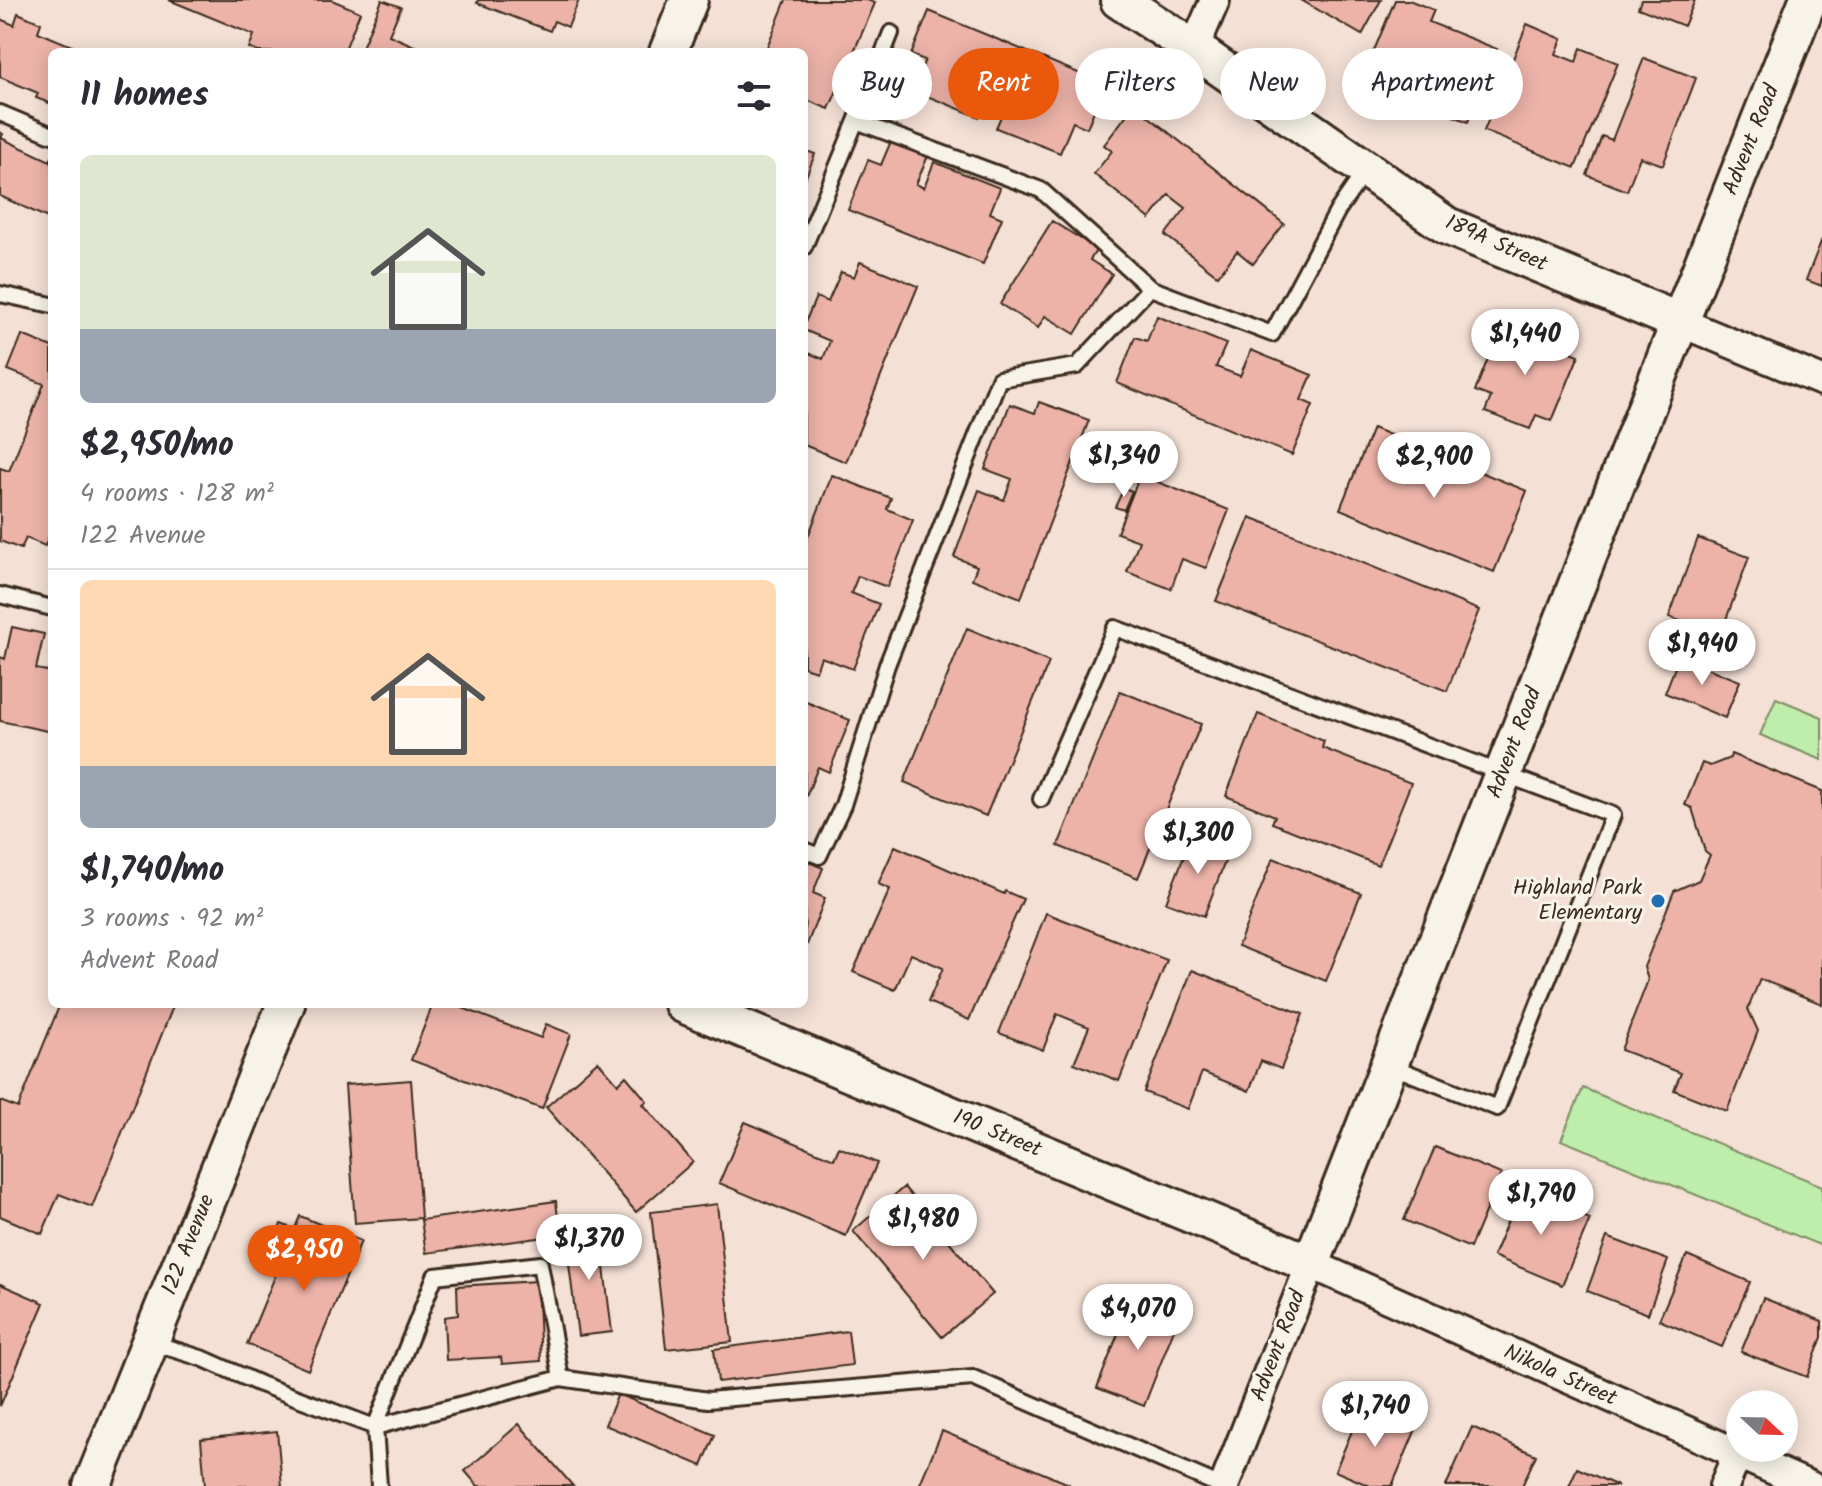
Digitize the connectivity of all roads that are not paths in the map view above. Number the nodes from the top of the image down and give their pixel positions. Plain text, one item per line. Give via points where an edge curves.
1 (689, 0) edge
2 (1119, 0) edge
3 (1215, 0) edge
4 (1808, 0) edge
5 (891, 33) dead end
6 (670, 48) edge
7 (1192, 48) edge
8 (1194, 48) edge
9 (1204, 56) edge
10 (0, 113) edge
11 (856, 121) junction
12 (48, 133) edge
13 (1367, 169) junction
14 (808, 237) edge
15 (1150, 288) junction
16 (0, 294) edge
17 (48, 304) edge
18 (1680, 322) junction
19 (1822, 381) edge
20 (0, 595) edge
21 (48, 607) edge
22 (1502, 775) junction
23 (1041, 799) dead end
24 (808, 852) edge
25 (284, 1008) edge
26 (693, 1008) edge
27 (1389, 1065) junction
28 (1311, 1264) junction
29 (150, 1342) junction
30 (561, 1378) junction
31 (375, 1427) junction
32 (1726, 1450) edge
33 (1734, 1462) edge
34 (1753, 1462) edge
35 (92, 1486) edge
36 (379, 1486) edge
37 (1223, 1486) edge
38 (1724, 1486) edge
39 (1810, 1486) edge

1 - 6 street
2 - 7 street, 189A Street
3 - 8 street
4 - 18 street, Advent Road
5 - 11 lane
9 - 13 street, 189A Street
10 - 12 lane
11 - 14 lane
11 - 15 lane via 1041,190
13 - 15 lane via 1338,210 1272,334
13 - 18 street, 189A Street via 1447,226
15 - 24 lane via 1077,366 999,379 887,665 843,805 819,856
16 - 17 lane
18 - 19 street, 189A Street
18 - 22 street, Advent Road
20 - 21 lane
22 - 23 lane via 1115,628
22 - 27 street, Advent Road
22 - 27 lane via 1613,815 1497,1108
25 - 29 street, 122 Avenue
26 - 28 street, 190 Street
27 - 28 street, Advent Road
28 - 32 street, Nikola Street
28 - 37 street, Advent Road
29 - 31 lane
29 - 35 street, 122 Avenue
30 - 31 lane
30 - 31 lane via 540,1264 435,1276
30 - 37 lane via 708,1400 973,1378
31 - 36 lane
33 - 38 street
34 - 39 street, Nikola Street

